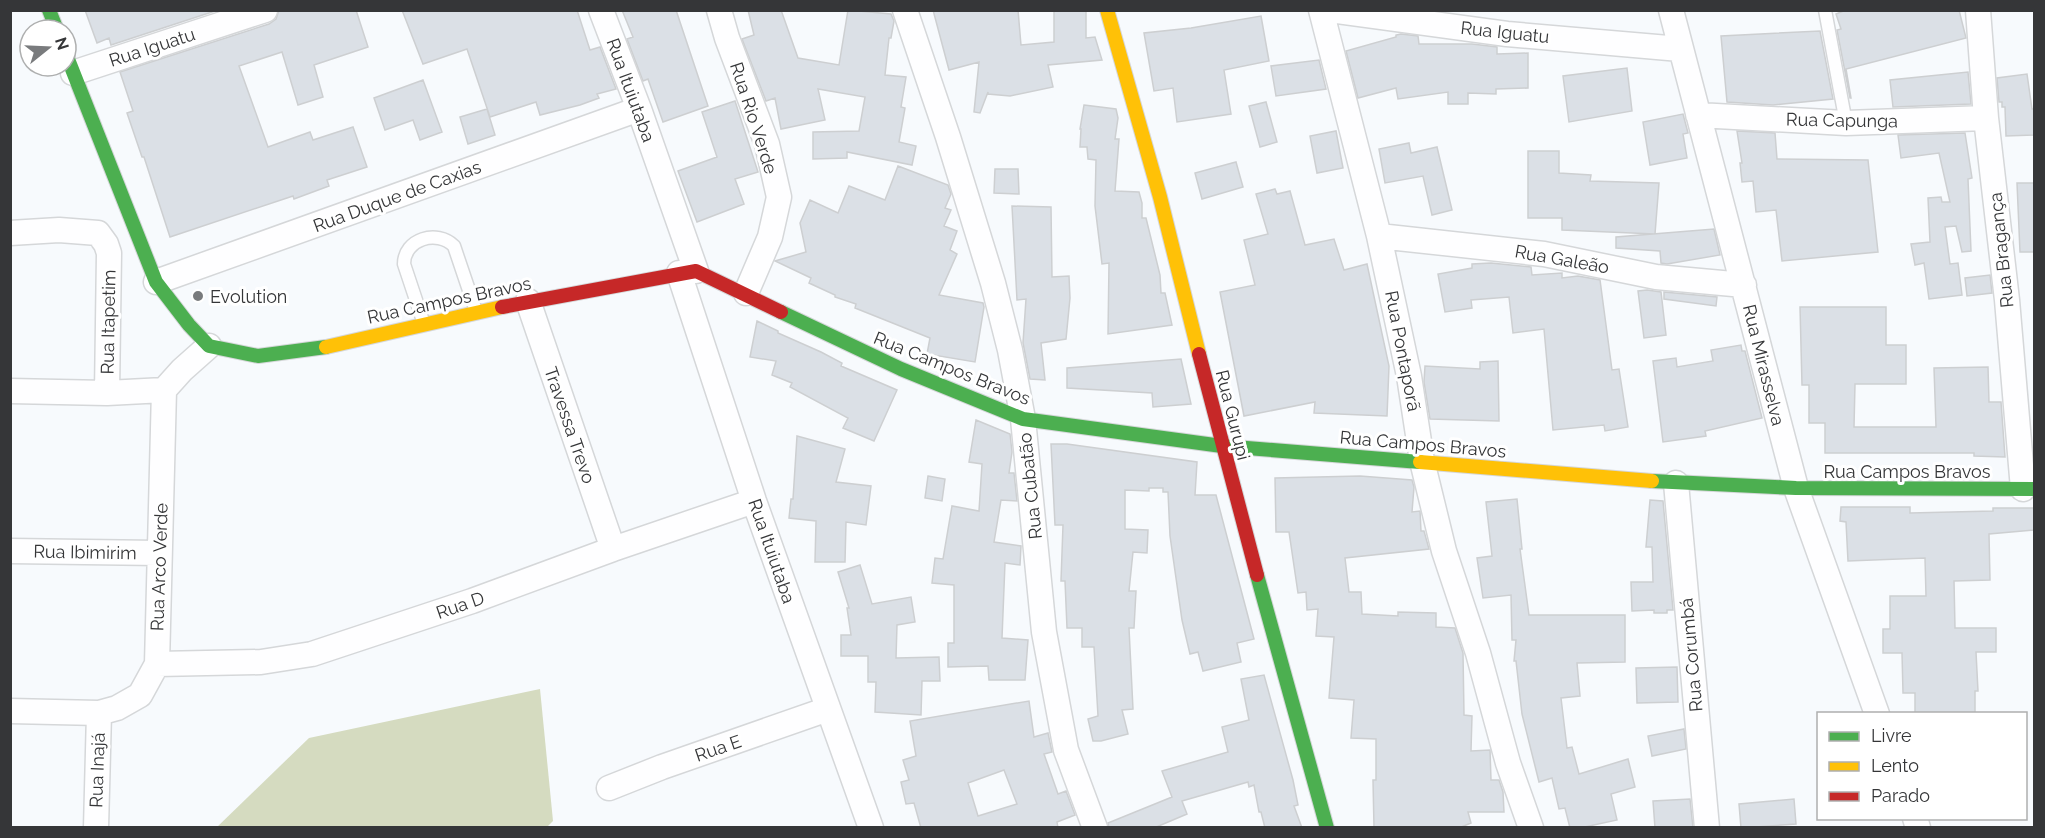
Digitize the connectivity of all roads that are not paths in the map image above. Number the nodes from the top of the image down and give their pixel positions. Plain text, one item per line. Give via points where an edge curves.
1 (264, 10) edge
2 (601, 10) edge
3 (719, 10) edge
4 (904, 10) edge
5 (1107, 10) edge
6 (1321, 10) edge
7 (1330, 10) edge
8 (1671, 10) edge
9 (1825, 10) edge
10 (1978, 10) edge
11 (1680, 49) junction
12 (78, 61) edge
13 (76, 78) edge
14 (639, 109) junction
15 (1698, 115) junction
16 (1986, 118) junction
17 (1846, 123) junction
18 (10, 233) edge
19 (1379, 236) junction
20 (687, 272) junction
21 (156, 282) junction
22 (1744, 285) junction
23 (746, 293) junction
24 (528, 301) junction
25 (477, 312) junction
26 (424, 324) junction
27 (209, 346) junction
28 (164, 390) junction
29 (10, 391) edge
30 (107, 393) junction
31 (1023, 419) junction
32 (1222, 446) junction
33 (1422, 461) junction
34 (1676, 483) junction
35 (1796, 488) junction
36 (2029, 489) edge
37 (754, 501) junction
38 (613, 549) junction
39 (10, 551) edge
40 (159, 553) junction
41 (157, 664) junction
42 (828, 709) junction
43 (10, 711) edge
44 (1876, 712) edge
45 (99, 713) junction
46 (609, 788) dead end
47 (96, 828) edge
48 (872, 828) edge
49 (1095, 828) edge
50 (1327, 828) edge
51 (1531, 828) edge
52 (1707, 828) edge

1 - 12 street, Rua Iguatu
2 - 14 street, Rua Ituiutaba
3 - 23 street, Rua Rio Verde via 767,144 779,197 770,237
4 - 31 street, Rua Cubatão via 993,283
5 - 32 street, Rua Gurupi via 1180,273
6 - 19 street, Rua Pontaporã
7 - 11 street, Rua Iguatu via 1507,34
8 - 11 street, Rua Mirasselva
9 - 17 lane
10 - 16 street, Rua Bragança
11 - 15 street, Rua Mirasselva
13 - 21 street
14 - 20 street, Rua Ituiutaba
14 - 21 street, Rua Duque de Caxias
15 - 17 street, Rua Capunga
15 - 22 street, Rua Mirasselva
16 - 17 street, Rua Capunga
16 - 36 street, Rua Bragança
18 - 30 street, Rua Itapetim via 85,231 98,233 106,244 110,285
19 - 22 street, Rua Galeão via 1544,254 1656,277
19 - 33 street, Rua Pontaporã via 1409,375
20 - 23 street, Rua Campos Bravos
20 - 24 street, Rua Campos Bravos
20 - 37 street, Rua Ituiutaba
21 - 27 street
22 - 35 street, Rua Mirasselva
23 - 31 street, Rua Campos Bravos via 901,369
24 - 25 street, Rua Campos Bravos
24 - 38 street, Travessa Trevo
25 - 26 street, Rua Campos Bravos
25 - 26 lane via 454,246 447,239 433,237 412,244 404,256
26 - 27 street, Rua Campos Bravos via 276,355 258,356
27 - 28 street
28 - 30 street
28 - 40 street, Rua Arco Verde
29 - 30 street
31 - 32 street, Rua Campos Bravos
31 - 49 street, Rua Cubatão via 1046,644 1066,750
32 - 33 street, Rua Campos Bravos
32 - 50 street, Rua Gurupi
33 - 34 street, Rua Campos Bravos
33 - 51 street, Rua Pontaporã via 1444,551
34 - 35 street, Rua Campos Bravos
34 - 52 street, Rua Corumbá
35 - 36 street, Rua Campos Bravos
35 - 44 street, Rua Mirasselva
37 - 38 street, Rua D
37 - 42 street, Rua Ituiutaba
38 - 41 street, Rua D via 312,654 261,662
39 - 40 street, Rua Ibimirim
40 - 41 street, Rua Arco Verde
41 - 45 street, Rua Arco Verde via 140,694 117,708
42 - 46 street, Rua E
42 - 48 street, Rua Ituiutaba
43 - 45 street
45 - 47 street, Rua Inajá

